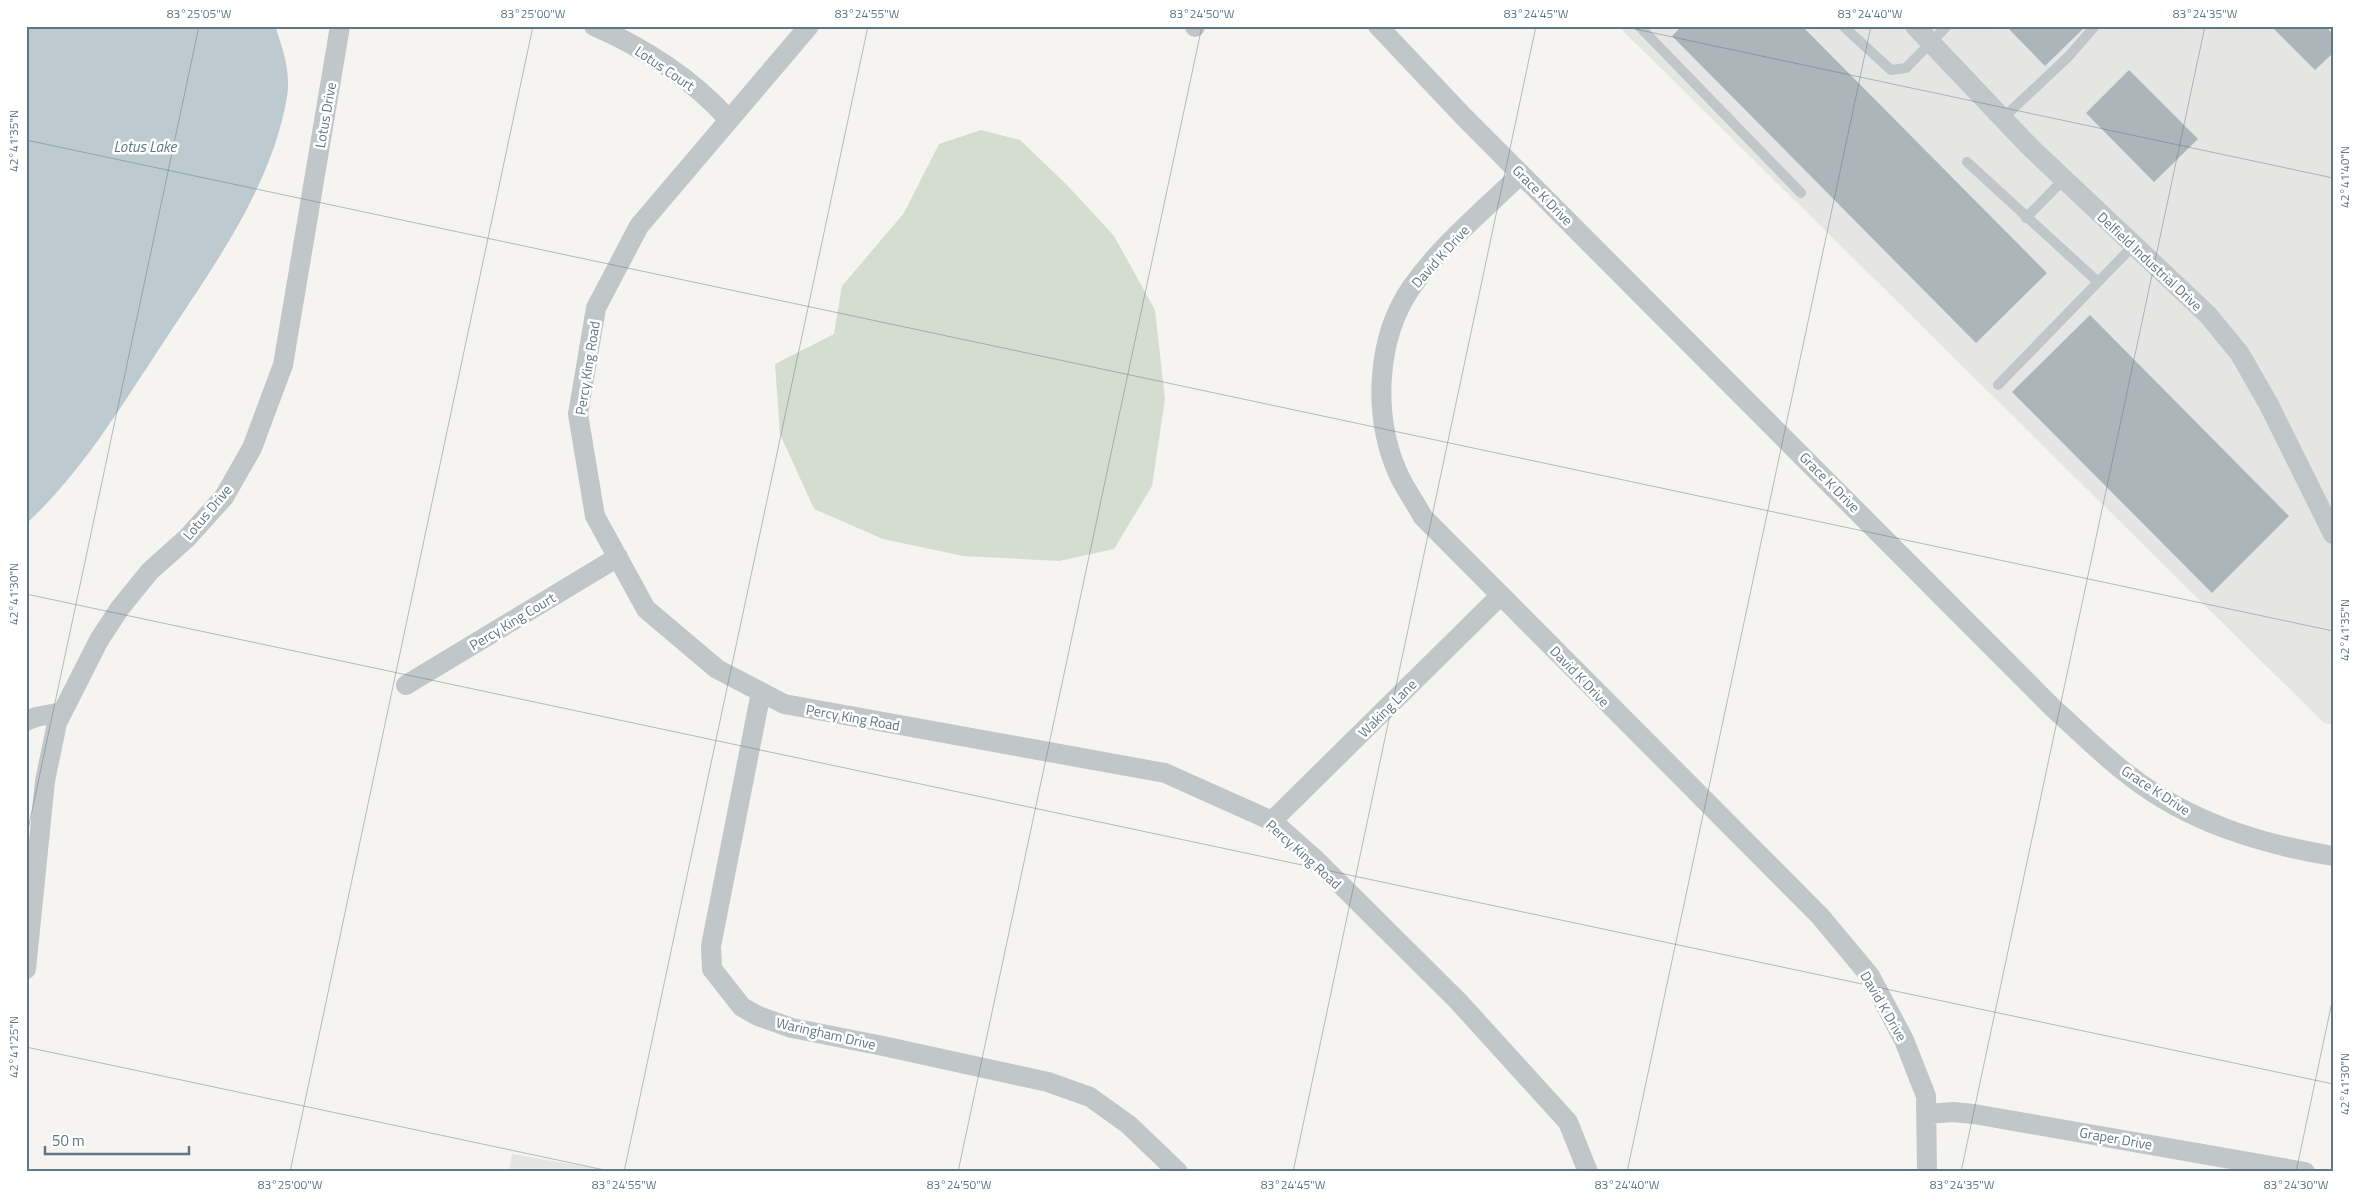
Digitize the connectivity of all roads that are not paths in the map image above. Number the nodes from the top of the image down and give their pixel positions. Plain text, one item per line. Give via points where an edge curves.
1 (340, 26) edge
2 (594, 26) edge
3 (809, 26) edge
4 (1378, 26) edge
5 (1639, 26) edge
6 (1843, 26) edge
7 (1915, 26) edge
8 (1947, 26) edge
9 (2095, 26) edge
10 (1931, 43) junction
11 (2003, 118) junction
12 (728, 120) junction
13 (1967, 162) dead end
14 (1522, 174) junction
15 (2064, 179) junction
16 (1801, 193) dead end
17 (2026, 218) junction
18 (2134, 245) junction
19 (2098, 282) junction
20 (1998, 385) dead end
21 (2333, 534) edge
22 (618, 557) junction
23 (1501, 595) junction
24 (406, 685) dead end
25 (761, 692) junction
26 (62, 712) junction
27 (26, 721) edge
28 (1272, 821) junction
29 (2333, 856) edge
30 (26, 969) edge
31 (1927, 1114) junction
32 (1178, 1172) edge
33 (1588, 1172) edge
34 (1927, 1172) edge
35 (2305, 1172) edge

1 - 26 street, Lotus Drive via 283,364 266,416 224,496 187,538 150,571 120,608 98,640
2 - 12 street, Lotus Court via 616,35 664,66 712,101
3 - 12 street, Percy King Road
4 - 14 street, Grace K Drive
5 - 16 lane
6 - 10 lane via 1891,70 1906,68
7 - 10 street, Delfield Industrial Drive
8 - 10 lane
9 - 11 lane via 2068,57
10 - 11 street, Delfield Industrial Drive
11 - 15 street, Delfield Industrial Drive
12 - 22 street, Percy King Road via 639,226 596,308 578,414 595,516
13 - 17 lane
14 - 23 street, David K Drive via 1448,244 1410,289 1390,331 1382,370 1382,418 1397,470 1423,516
14 - 29 street, Grace K Drive via 2053,708 2130,777 2180,808 2228,831 2261,842
15 - 17 lane
15 - 18 street, Delfield Industrial Drive
17 - 19 lane
18 - 19 lane
18 - 21 street, Delfield Industrial Drive via 2208,315 2240,354 2270,405
19 - 20 lane
22 - 24 street, Percy King Court
22 - 25 street, Percy King Road via 646,609 717,669
23 - 28 street, Waking Lane
23 - 31 street, David K Drive via 1826,923 1870,976 1904,1040 1926,1096
25 - 28 street, Percy King Road via 784,704 1165,773
25 - 32 street, Waringham Drive via 711,946 712,969 742,1007 792,1028 1048,1082 1090,1097 1129,1125
26 - 27 street
26 - 30 street, Lotus Drive via 45,781
28 - 33 street, Percy King Road via 1316,860 1458,1001 1568,1122
31 - 34 street, David K Drive
31 - 35 street, Graper Drive via 1974,1114

